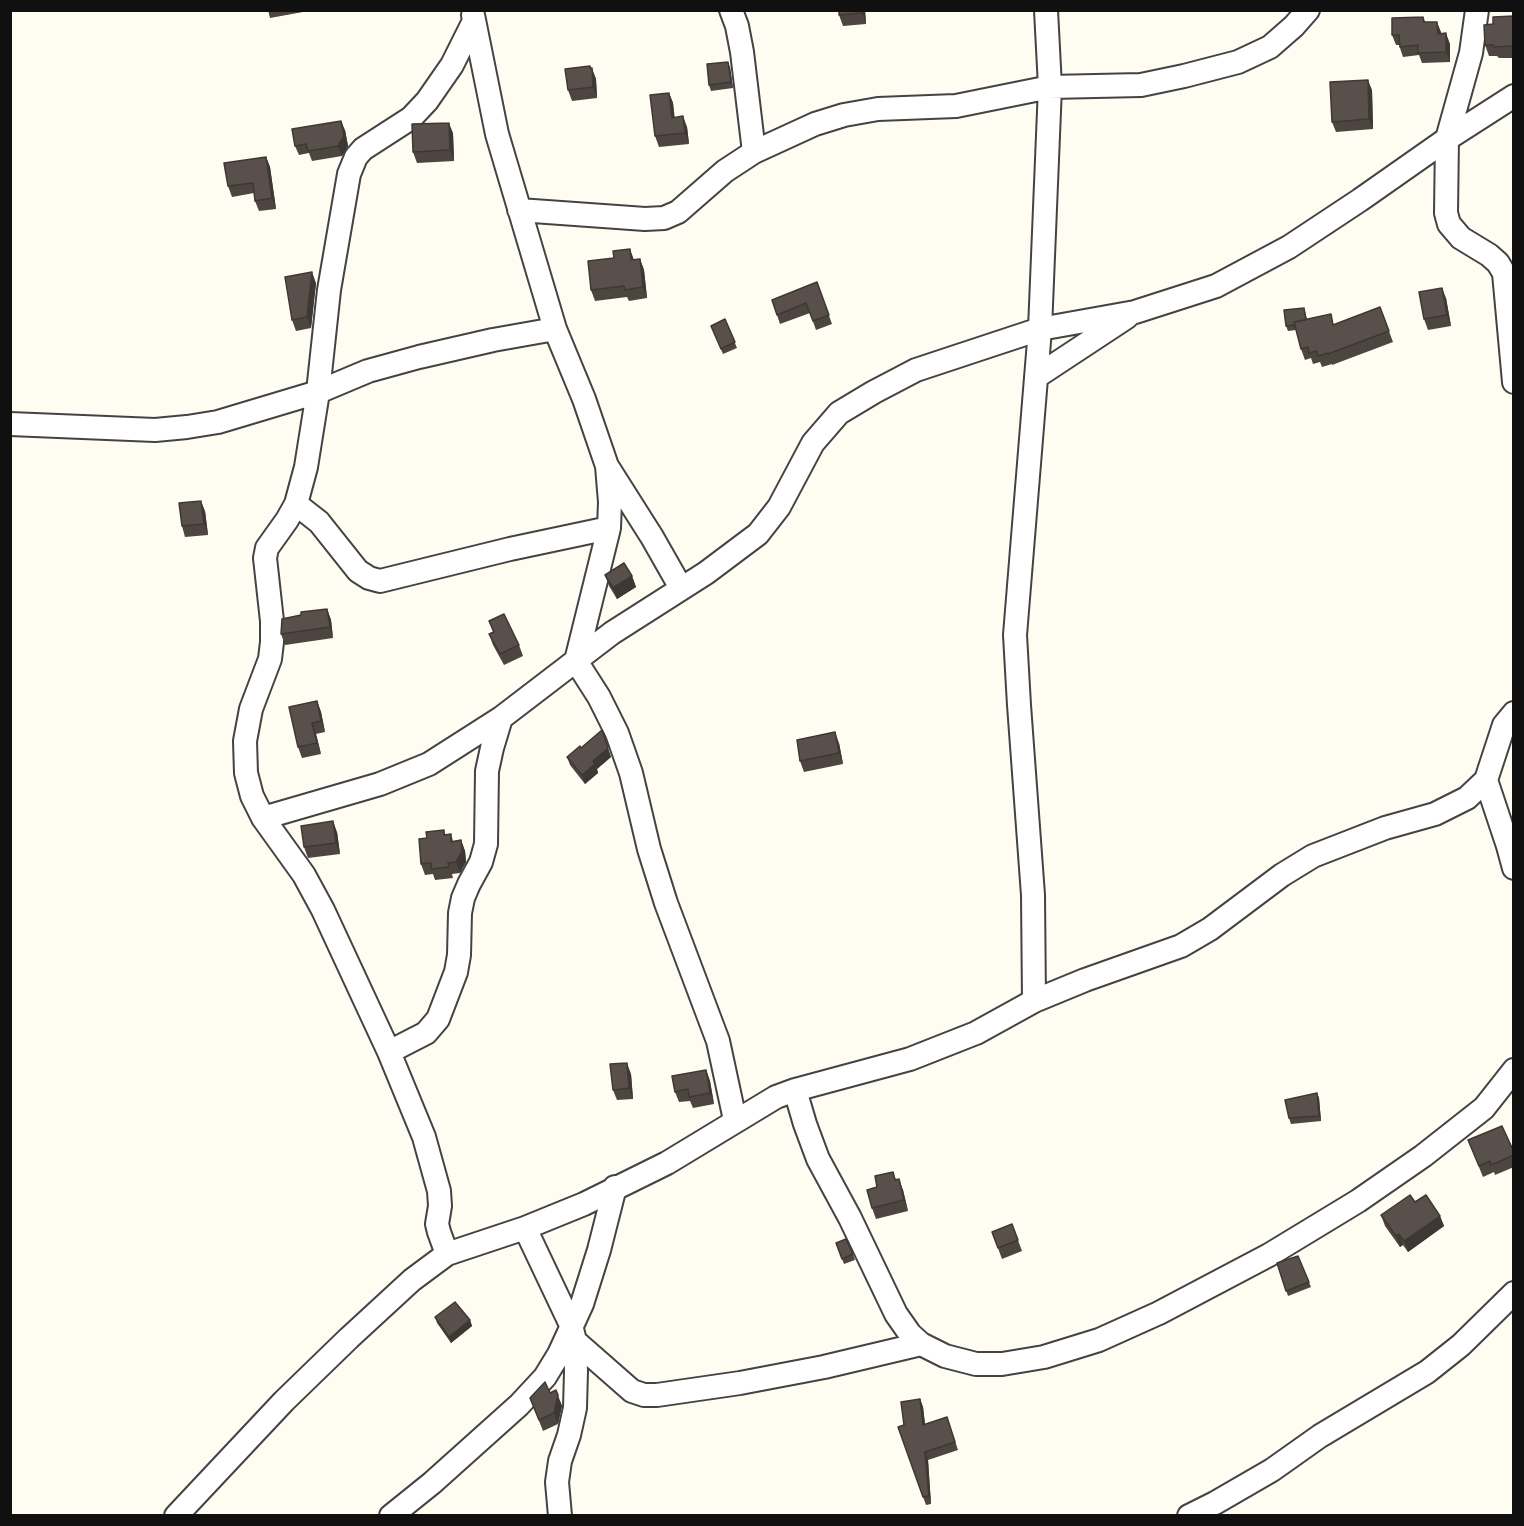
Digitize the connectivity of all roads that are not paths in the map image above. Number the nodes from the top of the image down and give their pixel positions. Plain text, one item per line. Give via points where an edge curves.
1 (731, 10) edge
2 (1046, 10) edge
3 (1308, 10) edge
4 (1477, 10) edge
5 (474, 16) edge
6 (1050, 87) junction
7 (1514, 96) edge
8 (1447, 139) junction
9 (754, 152) junction
10 (519, 210) junction
11 (1135, 312) junction
12 (555, 329) junction
13 (1040, 329) junction
14 (1036, 377) junction
15 (1514, 382) edge
16 (318, 392) junction
17 (10, 424) edge
18 (607, 466) junction
19 (296, 504) junction
20 (609, 528) junction
21 (681, 588) junction
22 (576, 662) junction
23 (1514, 713) edge
24 (501, 718) junction
25 (1486, 780) junction
26 (262, 818) junction
27 (1514, 868) edge
28 (1034, 1001) junction
29 (389, 1052) junction
30 (1514, 1070) edge
31 (795, 1090) junction
32 (735, 1120) junction
33 (615, 1187) junction
34 (525, 1228) junction
35 (447, 1254) junction
36 (1514, 1293) edge
37 (573, 1333) junction
38 (921, 1344) junction
39 (176, 1515) edge
40 (391, 1515) edge
41 (560, 1515) edge
42 (1189, 1515) edge

1 - 9 street via 742,52
2 - 6 street
3 - 6 street via 1270,47 1238,62 1141,85
4 - 8 street via 1471,53
5 - 10 street via 497,134
5 - 16 street via 452,65 427,101 411,118 363,149 352,166 329,290
6 - 9 street via 956,106 878,109 844,115
6 - 13 street
7 - 8 street
8 - 11 street via 1289,247 1216,286
8 - 15 street via 1449,224 1461,238 1498,263 1504,273
9 - 10 street via 725,171 678,212 664,218
10 - 12 street
11 - 13 street
11 - 14 street
12 - 16 street via 368,370
12 - 18 street
13 - 14 street
13 - 21 street via 916,370 839,412 813,443 779,507 758,534
14 - 28 street via 1015,635 1033,895
16 - 17 street via 188,428
16 - 19 street
18 - 20 street
18 - 21 street
19 - 20 street via 319,522 358,571 380,581
19 - 26 street via 267,548 271,650 245,741 246,773
20 - 22 street
21 - 22 street
22 - 24 street
22 - 32 street via 599,697 621,743 659,881 718,1041
23 - 25 street via 1504,726
24 - 26 street via 429,764 380,784
24 - 29 street via 487,771 486,844 463,898 456,972 438,1019 426,1033
25 - 27 street
25 - 28 street via 1467,798 1435,814 1385,828 1313,856 1181,946
26 - 29 street via 304,875
28 - 31 street via 976,1033 910,1059
29 - 35 street via 436,1173 440,1191 437,1224
30 - 38 street via 1484,1108 1358,1201 1269,1255 1159,1313 1099,1340 1044,1357 1002,1364 976,1364 945,1356
31 - 32 street
31 - 38 street via 819,1159 896,1314
32 - 33 street via 667,1163
33 - 34 street
33 - 37 street
34 - 35 street
34 - 37 street
35 - 39 street via 412,1280 340,1346
36 - 42 street via 1427,1372 1320,1436 1272,1470
37 - 38 street via 632,1391 644,1395 740,1383
37 - 40 street via 544,1377 519,1405
37 - 41 street via 575,1408 557,1482

